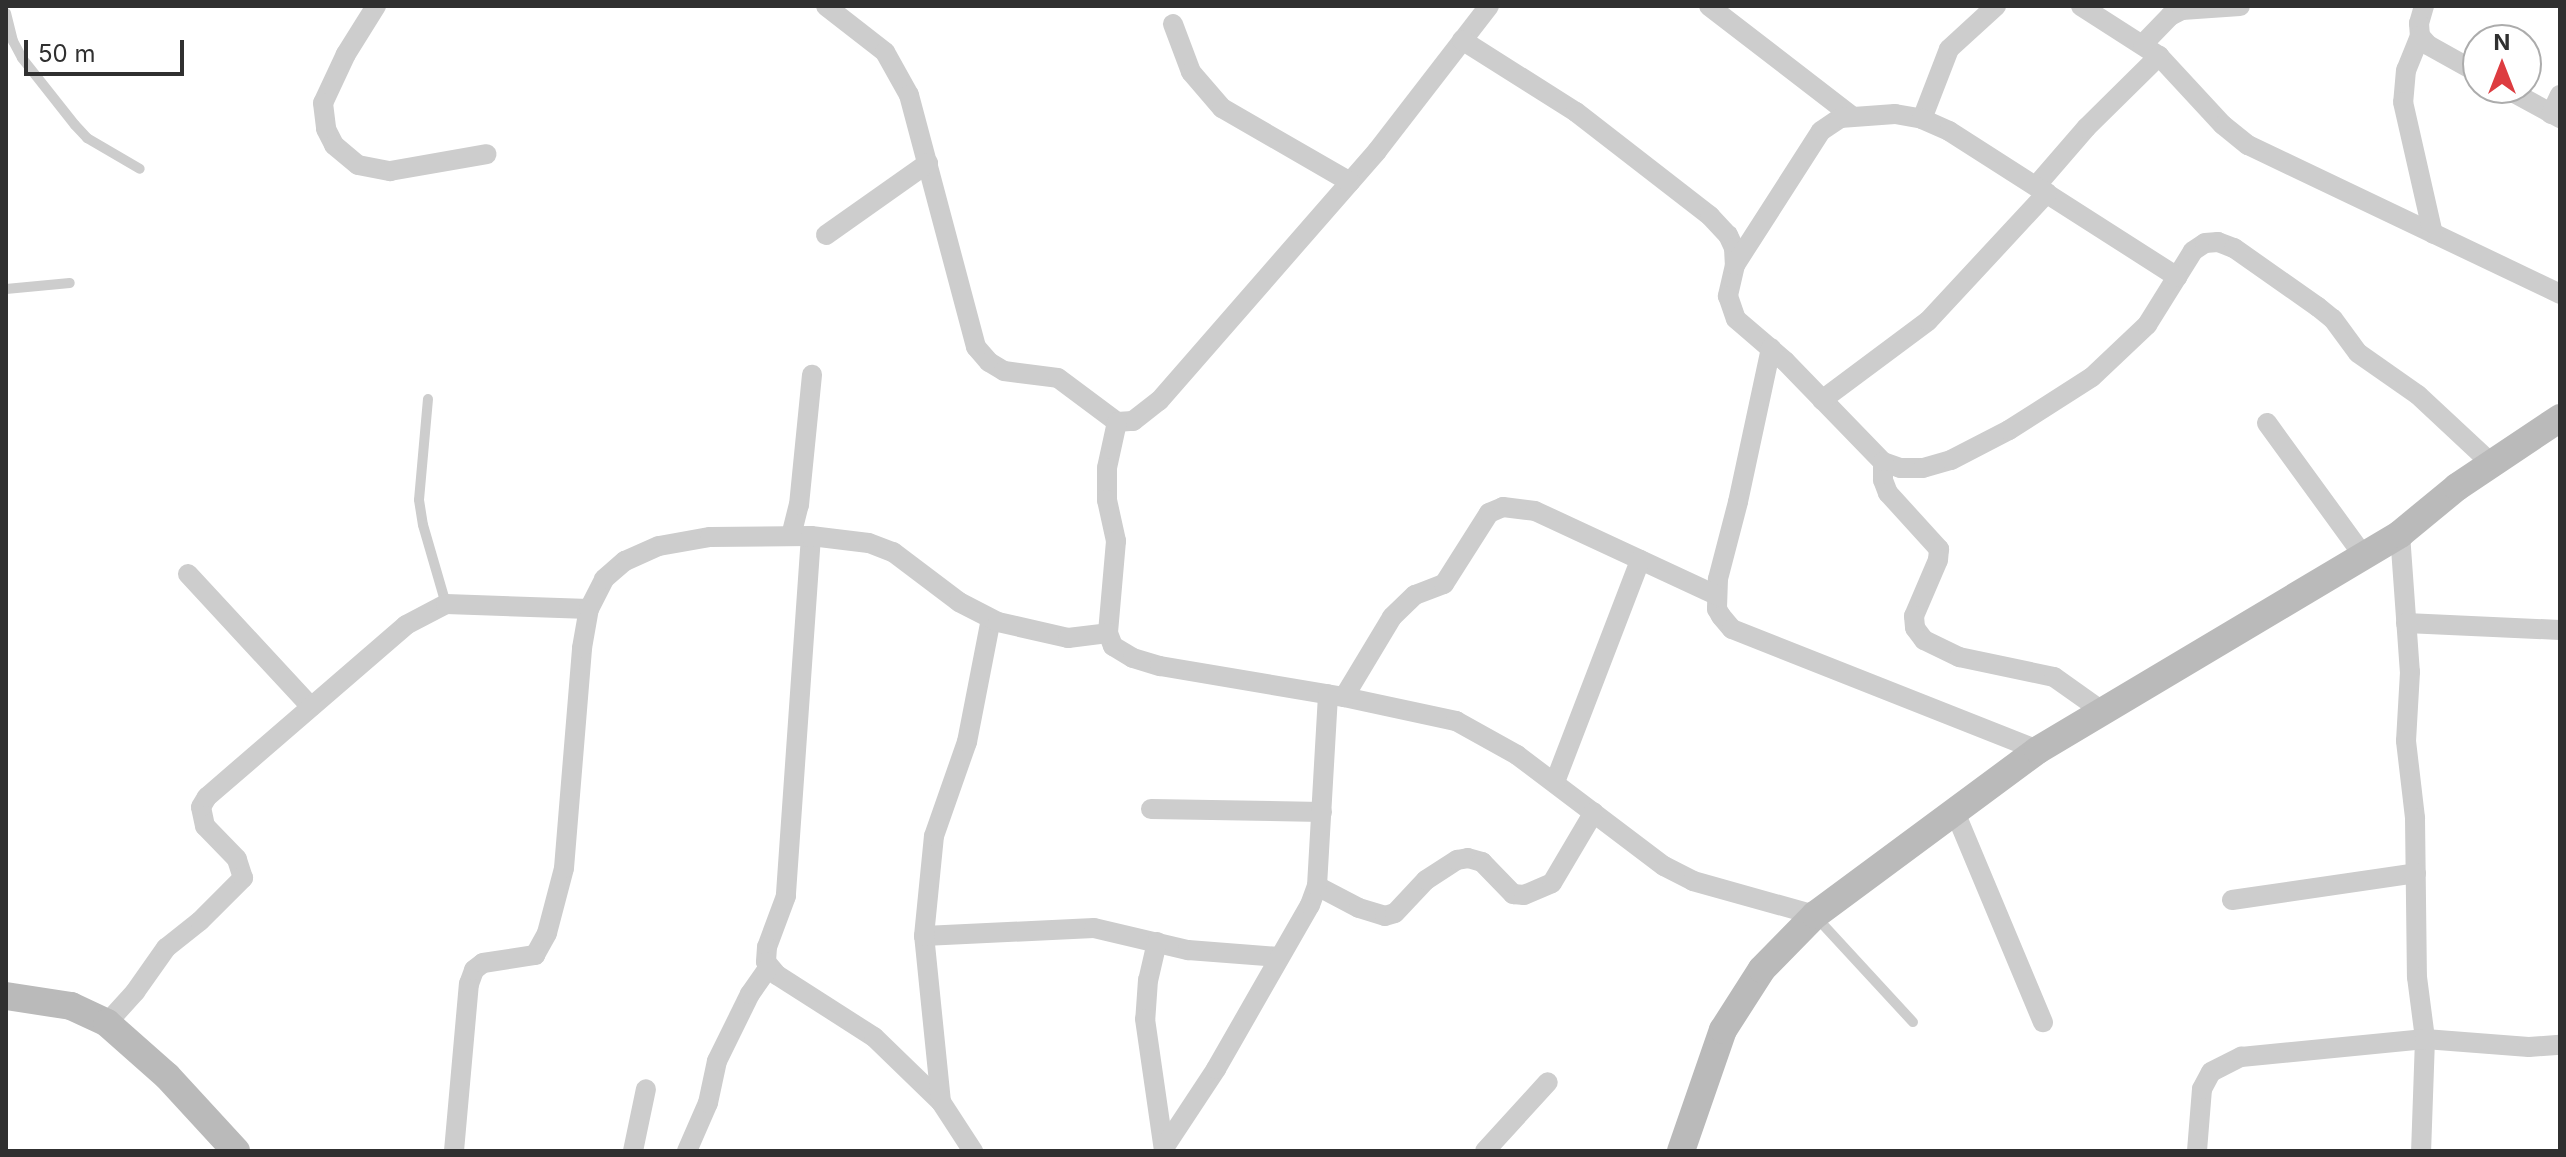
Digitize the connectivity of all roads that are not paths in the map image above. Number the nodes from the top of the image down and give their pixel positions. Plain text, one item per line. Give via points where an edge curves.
1 (376, 6) edge
2 (826, 6) edge
3 (1709, 6) edge
4 (1996, 6) edge
5 (2081, 6) edge
6 (2240, 6) edge
7 (2424, 6) edge
8 (1478, 10) edge
9 (6, 13) edge
10 (1173, 24) dead end
11 (2420, 36) junction
12 (1462, 40) junction
13 (2151, 50) junction
14 (2462, 64) edge
15 (1852, 116) junction
16 (1922, 119) junction
17 (487, 154) dead end
18 (928, 163) junction
19 (140, 169) dead end
20 (1350, 182) junction
21 (2041, 189) junction
22 (2433, 234) junction
23 (826, 235) dead end
24 (1735, 265) junction
25 (2177, 277) junction
26 (70, 283) dead end
27 (6, 289) edge
28 (2560, 294) edge
29 (1771, 348) junction
30 (812, 375) dead end
31 (428, 399) dead end
32 (1822, 400) junction
33 (2560, 418) edge
34 (1117, 422) junction
35 (2267, 423) dead end
36 (1883, 462) junction
37 (2492, 464) junction
38 (2400, 534) junction
39 (801, 536) junction
40 (2363, 555) junction
41 (1640, 560) junction
42 (188, 574) dead end
43 (1716, 595) junction
44 (446, 604) junction
45 (589, 609) junction
46 (991, 619) junction
47 (2406, 623) junction
48 (2560, 630) edge
49 (1108, 633) junction
50 (1336, 696) junction
51 (311, 707) junction
52 (2102, 711) junction
53 (2038, 750) junction
54 (1555, 782) junction
55 (1151, 809) dead end
56 (1322, 812) junction
57 (1594, 812) junction
58 (1955, 812) junction
59 (2416, 873) junction
60 (1317, 886) junction
61 (2232, 900) dead end
62 (1815, 915) junction
63 (924, 936) junction
64 (1157, 942) junction
65 (1279, 957) junction
66 (768, 968) junction
67 (6, 996) edge
68 (1913, 1022) dead end
69 (2043, 1022) dead end
70 (107, 1023) junction
71 (2425, 1039) junction
72 (2560, 1045) edge
73 (1548, 1082) dead end
74 (646, 1089) dead end
75 (941, 1102) junction
76 (1164, 1149) edge
77 (236, 1151) edge
78 (454, 1151) edge
79 (633, 1151) edge
80 (687, 1151) edge
81 (973, 1151) edge
82 (1485, 1151) edge
83 (1681, 1151) edge
84 (2197, 1151) edge
85 (2421, 1151) edge

1 - 17 street via 323,103 334,145 358,165 390,171
2 - 18 street via 885,52 909,95
3 - 15 street
4 - 16 street via 1949,49
5 - 13 street
6 - 13 street via 2182,10 2170,16
7 - 11 street
8 - 12 street
9 - 19 lane via 22,58 75,125 87,138
10 - 20 street via 1191,72 1222,108
11 - 14 street
11 - 22 street via 2406,70 2403,102
12 - 20 street
12 - 24 street via 1576,112 1710,216 1728,235
13 - 21 street
13 - 22 street via 2248,145
15 - 16 street
15 - 24 street via 1821,131
16 - 21 street
18 - 23 street
18 - 34 street via 976,347 1004,371 1058,378
20 - 34 street via 1159,401 1133,421
21 - 25 street
21 - 32 street via 1928,321
22 - 28 street
24 - 29 street via 1729,283 1731,308 1736,319
25 - 36 street via 2147,325 2092,377 2009,430 1923,468
25 - 37 street via 2193,251 2205,243 2234,248 2333,319 2358,353 2418,395
26 - 27 lane
29 - 32 street
29 - 43 street
30 - 39 street via 799,505
31 - 44 lane via 419,500
32 - 36 street
33 - 37 street
34 - 49 street via 1107,468 1116,541
35 - 40 street
36 - 52 street via 1888,493 1939,549 1914,616 1924,640 1959,657 2054,677
37 - 38 street
38 - 40 street
38 - 47 street
39 - 45 street via 710,537 638,553 604,579
39 - 46 street via 869,543 893,552 959,602
39 - 66 street via 786,896 767,947
40 - 52 street
41 - 43 street
41 - 50 street via 1535,511 1514,506 1489,513 1444,584 1415,595 1392,617
41 - 54 street
42 - 51 street
43 - 53 street via 1717,609 1732,629
44 - 45 street
44 - 51 street via 406,625
45 - 78 street via 560,881 547,933 535,955 483,963 474,970
46 - 49 street via 1068,638
46 - 63 street via 967,742 936,823
47 - 48 street
47 - 59 street via 2406,741
49 - 50 street via 1113,646 1147,662
50 - 54 street via 1456,721
50 - 56 street
51 - 70 street via 207,797 201,807 205,826 237,859 243,878 166,948
52 - 53 street
53 - 58 street
54 - 57 street
55 - 56 street
56 - 60 street
57 - 60 street via 1552,883 1524,895 1513,894 1482,862 1468,858 1426,880 1395,913 1385,916
57 - 62 street via 1628,841 1693,881
58 - 62 street
58 - 69 street
59 - 61 street
59 - 71 street via 2417,977
60 - 65 street
62 - 68 lane
62 - 83 street via 1762,969 1723,1030
63 - 64 street via 1094,928
63 - 75 street
64 - 65 street via 1188,950
64 - 76 street via 1145,1019
65 - 76 street
66 - 75 street via 874,1037
66 - 80 street via 717,1061 708,1103
67 - 70 street via 71,1006
70 - 77 street via 167,1076
71 - 72 street
71 - 84 street via 2241,1057 2225,1063 2211,1072 2202,1089
71 - 85 street
73 - 82 street
74 - 79 street
75 - 81 street

